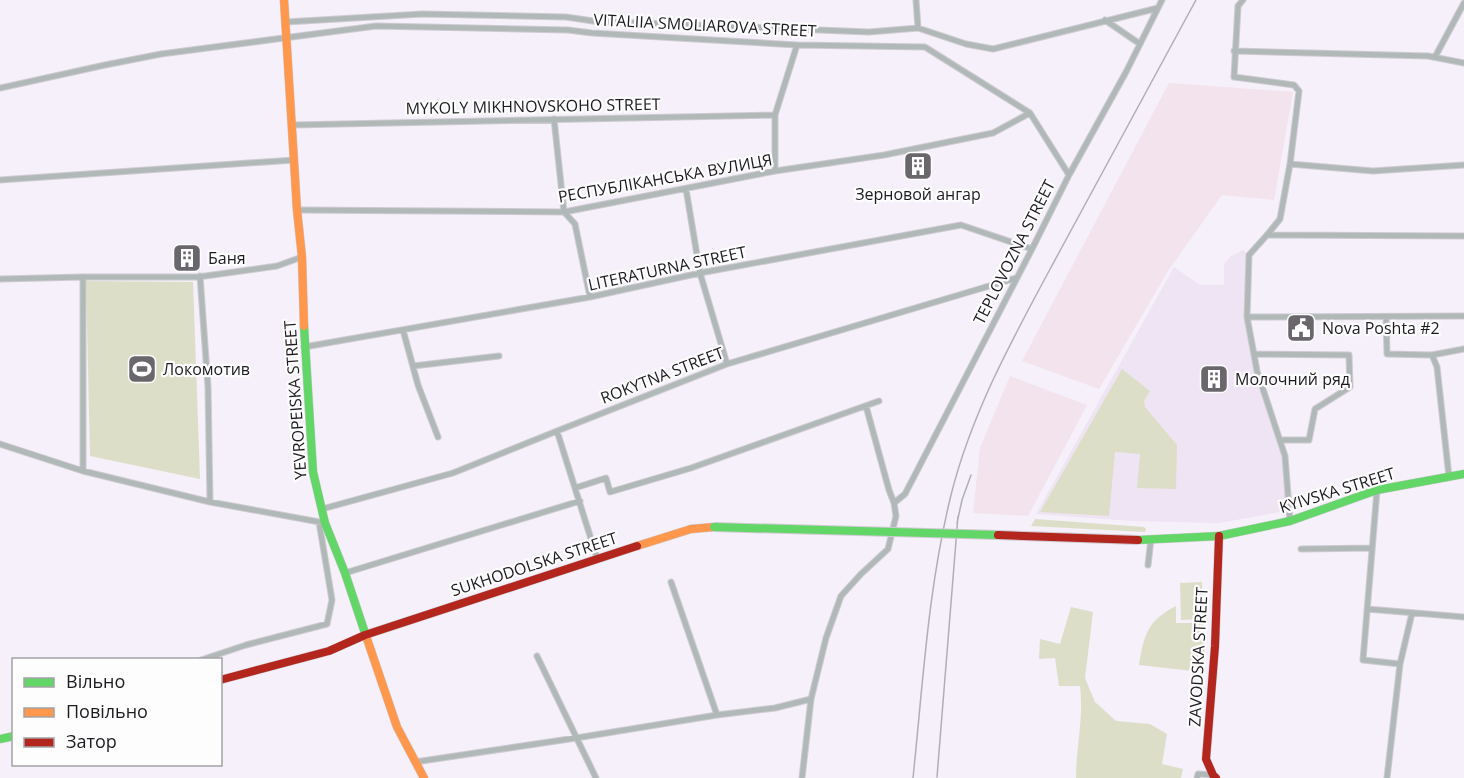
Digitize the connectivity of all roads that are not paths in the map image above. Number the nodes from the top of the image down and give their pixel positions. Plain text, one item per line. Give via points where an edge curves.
1 (284, 0) edge
2 (916, 0) edge
3 (1162, 0) edge
4 (1243, 0) edge
5 (1464, 3) edge
6 (1158, 8) junction
7 (1105, 20) junction
8 (286, 22) junction
9 (918, 28) junction
10 (286, 37) junction
11 (1140, 44) junction
12 (797, 45) junction
13 (1234, 51) junction
14 (1435, 57) junction
15 (1464, 63) edge
16 (0, 88) edge
17 (1030, 113) junction
18 (775, 115) junction
19 (554, 119) junction
20 (292, 125) junction
21 (294, 160) junction
22 (1290, 164) junction
23 (1464, 165) edge
24 (775, 171) junction
25 (1069, 175) junction
26 (0, 180) edge
27 (686, 189) junction
28 (297, 210) junction
29 (564, 212) junction
30 (1268, 235) junction
31 (1464, 236) edge
32 (1032, 249) junction
33 (302, 257) junction
34 (700, 273) junction
35 (200, 276) junction
36 (83, 277) junction
37 (1016, 278) junction
38 (0, 279) edge
39 (590, 297) junction
40 (1464, 316) edge
41 (1247, 317) junction
42 (1386, 317) junction
43 (404, 330) junction
44 (304, 347) junction
45 (1464, 349) edge
46 (1254, 354) junction
47 (1432, 355) junction
48 (499, 356) dead end
49 (728, 364) junction
50 (413, 366) junction
51 (879, 401) dead end
52 (866, 406) junction
53 (557, 431) junction
54 (438, 437) dead end
55 (1280, 440) junction
56 (0, 444) edge
57 (83, 471) junction
58 (1464, 474) edge
59 (1449, 477) junction
60 (576, 488) junction
61 (1377, 490) junction
62 (580, 501) junction
63 (210, 502) junction
64 (894, 503) junction
65 (322, 509) junction
66 (1290, 521) junction
67 (322, 523) junction
68 (1219, 536) junction
69 (1151, 539) junction
70 (1138, 540) joint
71 (1372, 548) junction
72 (1301, 549) dead end
73 (597, 558) junction
74 (1148, 565) dead end
75 (345, 573) junction
76 (671, 582) dead end
77 (1367, 609) junction
78 (1412, 613) junction
79 (1464, 617) edge
80 (365, 635) junction
81 (537, 656) dead end
82 (207, 658) edge
83 (1400, 664) junction
84 (222, 679) edge
85 (811, 699) junction
86 (717, 715) junction
87 (576, 738) junction
88 (415, 762) junction
89 (1215, 777) edge
90 (424, 778) edge
91 (596, 778) edge
92 (802, 778) edge
93 (1197, 778) edge
94 (1388, 778) edge

1 - 8 main road, YEVROPEISKA STREET
2 - 9 street
3 - 6 street, TEPLOVOZNA STREET
4 - 13 street via 1238,6
5 - 14 street
6 - 7 street, VITALIIA SMOLIAROVA STREET
6 - 11 street, TEPLOVOZNA STREET
7 - 9 street, VITALIIA SMOLIAROVA STREET via 993,49
7 - 11 street
8 - 9 street, VITALIIA SMOLIAROVA STREET via 422,14 869,32
8 - 10 main road, YEVROPEISKA STREET
10 - 12 street, VITALIIA SMOLIAROVA STREET via 376,26 568,30
10 - 16 street, VITALIIA SMOLIAROVA STREET via 161,54
10 - 20 main road, YEVROPEISKA STREET
11 - 25 street, TEPLOVOZNA STREET
12 - 17 street, VITALIIA SMOLIAROVA STREET via 925,47
12 - 18 street
13 - 14 street
13 - 22 street via 1234,77 1294,85 1299,92
14 - 15 street
17 - 24 street, РЕСПУБЛІКАНСЬКА ВУЛИЦЯ via 993,133
17 - 25 street, VITALIIA SMOLIAROVA STREET
18 - 19 street, MYKOLY MIKHNOVSKOHO STREET
18 - 24 street
19 - 20 street, MYKOLY MIKHNOVSKOHO STREET
19 - 29 street
20 - 21 main road, YEVROPEISKA STREET
21 - 26 street
21 - 28 main road, YEVROPEISKA STREET
22 - 23 street via 1373,171
22 - 30 street via 1280,219
24 - 27 street, РЕСПУБЛІКАНСЬКА ВУЛИЦЯ
25 - 32 street, TEPLOVOZNA STREET
27 - 29 street, РЕСПУБЛІКАНСЬКА ВУЛИЦЯ
27 - 34 street
28 - 29 street, РЕСПУБЛІКАНСЬКА ВУЛИЦЯ
28 - 33 main road, YEVROPEISKA STREET
29 - 39 street via 575,224
30 - 31 street
30 - 41 street via 1249,255
32 - 34 street, LITERATURNA STREET via 961,225
32 - 37 street, TEPLOVOZNA STREET
33 - 35 street via 277,266
33 - 44 main road, YEVROPEISKA STREET
34 - 39 street, LITERATURNA STREET
34 - 49 street
35 - 36 street
35 - 63 street via 208,387
36 - 38 street
36 - 57 street
37 - 49 street, ROKYTNA STREET
37 - 64 street, TEPLOVOZNA STREET via 905,494
39 - 43 street, LITERATURNA STREET
40 - 42 street
41 - 42 street
41 - 46 street
42 - 47 street via 1387,354
43 - 44 street, LITERATURNA STREET
43 - 50 street
44 - 65 main road, YEVROPEISKA STREET via 313,472
45 - 47 street
46 - 55 street
46 - 55 street via 1349,355 1350,387 1315,409 1310,440
47 - 59 street via 1437,367
48 - 50 street
49 - 53 street, ROKYTNA STREET
50 - 54 street
51 - 52 street
52 - 60 street via 691,468 610,492 606,478
52 - 64 street
53 - 60 street
53 - 65 street, ROKYTNA STREET via 453,473
55 - 66 street via 1285,456
56 - 57 street
57 - 63 street
58 - 59 main road, KYIVSKA STREET
59 - 61 main road, KYIVSKA STREET
60 - 62 street
61 - 66 main road, KYIVSKA STREET
61 - 71 street
62 - 73 street
62 - 75 street
63 - 67 street
64 - 85 street via 896,516 888,549 841,596
65 - 67 main road, YEVROPEISKA STREET
66 - 68 main road, KYIVSKA STREET
67 - 75 main road, YEVROPEISKA STREET
67 - 82 street via 332,600 327,624
68 - 69 main road, KYIVSKA STREET
68 - 89 main road, ZAVODSKA STREET via 1206,759
69 - 70 main road, KYIVSKA STREET
69 - 74 street
70 - 73 main road, SUKHODOLSKA STREET, bridge via 714,527
71 - 72 street
71 - 77 street
73 - 80 main road, SUKHODOLSKA STREET
75 - 80 main road, YEVROPEISKA STREET
76 - 86 street
77 - 78 street
77 - 83 street via 1363,660
78 - 79 street
78 - 83 street
80 - 84 main road, SUKHODOLSKA STREET via 328,651
80 - 88 main road, YEVROPEISKA STREET via 397,727
81 - 87 street
83 - 94 street
85 - 86 street
85 - 92 street
86 - 87 street
87 - 88 street
87 - 91 street
88 - 90 main road, YEVROPEISKA STREET
89 - 93 street via 1198,774

